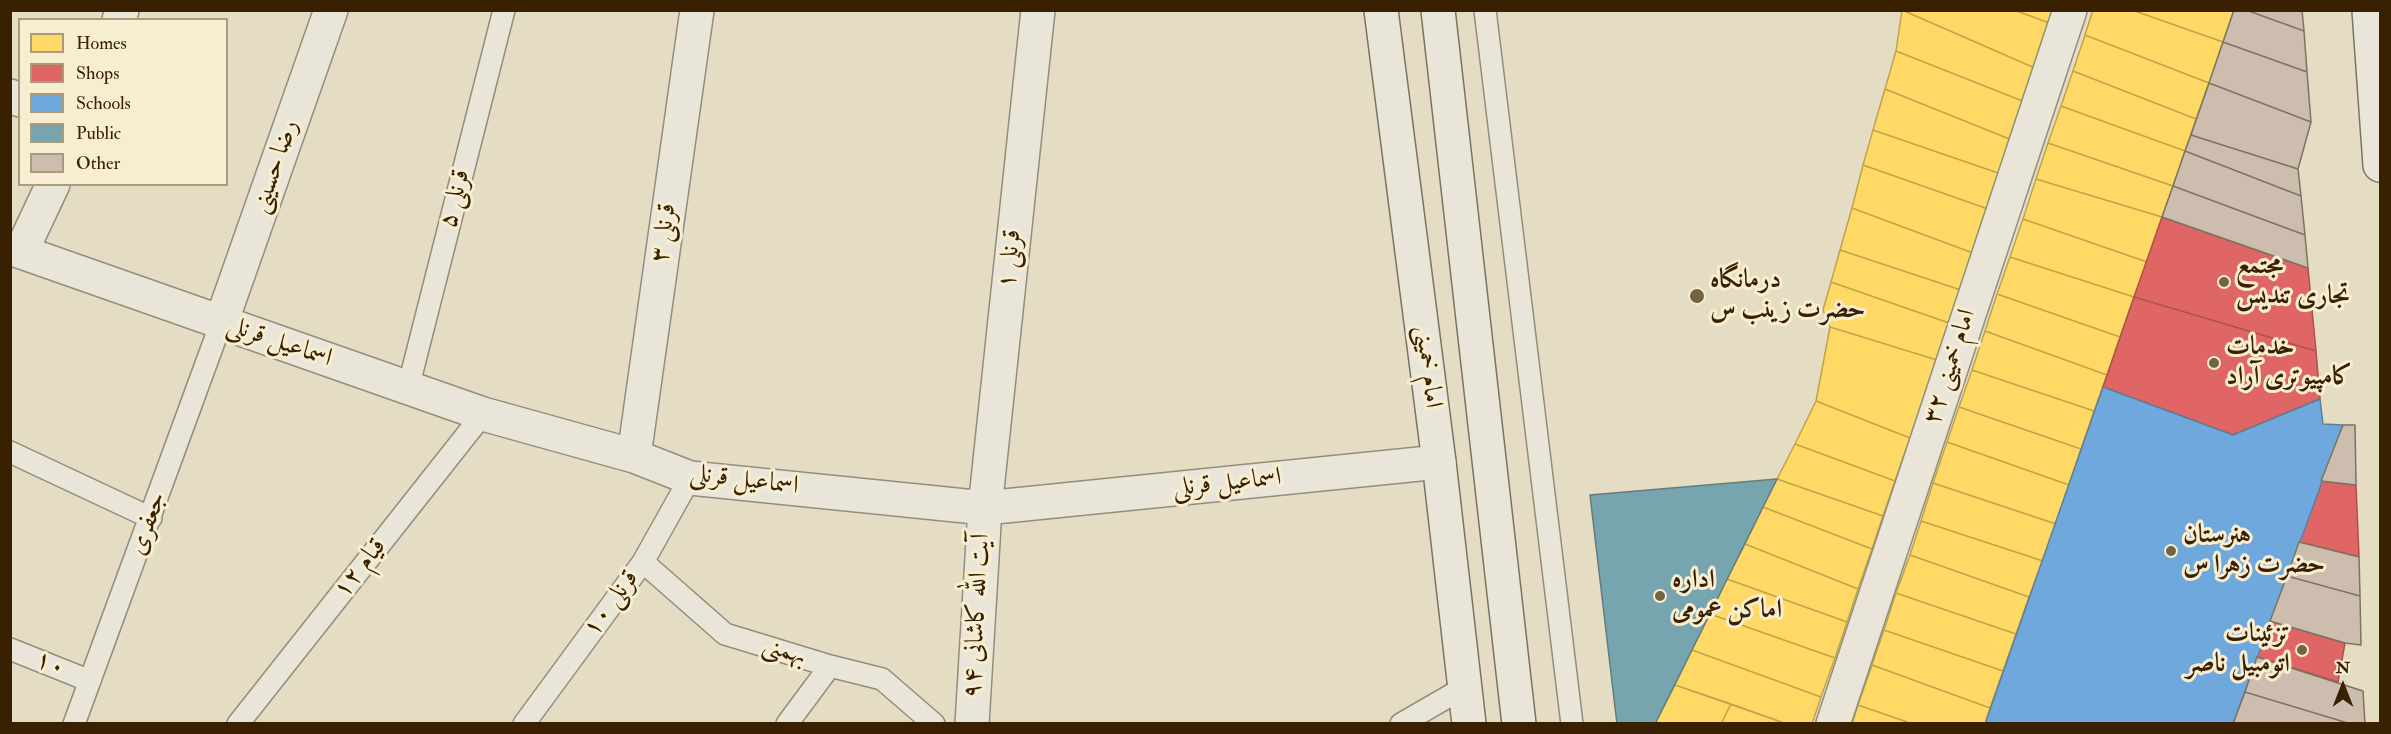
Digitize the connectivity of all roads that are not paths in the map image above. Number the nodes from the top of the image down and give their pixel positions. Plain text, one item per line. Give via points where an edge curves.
1 (331, 10) edge
2 (504, 10) edge
3 (697, 10) edge
4 (1038, 10) edge
5 (1381, 10) edge
6 (1438, 10) edge
7 (1485, 10) edge
8 (2070, 10) edge
9 (2369, 10) edge
10 (2379, 128) edge
11 (2380, 165) edge
12 (52, 186) edge
13 (16, 250) edge
14 (221, 323) junction
15 (408, 388) junction
16 (483, 414) junction
17 (10, 452) edge
18 (634, 456) junction
19 (1439, 462) junction
20 (690, 478) junction
21 (985, 508) junction
22 (151, 518) junction
23 (643, 562) junction
24 (10, 649) edge
25 (830, 666) junction
26 (90, 681) junction
27 (1465, 687) junction
28 (75, 723) edge
29 (238, 723) edge
30 (524, 723) edge
31 (787, 723) edge
32 (934, 723) edge
33 (972, 723) edge
34 (1401, 723) edge
35 (1469, 723) edge
36 (1519, 723) edge
37 (1572, 723) edge
38 (1833, 723) edge

1 - 14 street, رضا حسینی
2 - 15 lane, قرنلی ۵
3 - 18 street, قرنلی ۳
4 - 21 street, قرنلی ۱
5 - 19 street, امام خمینی
6 - 36 street, امام خمینی
7 - 37 lane
8 - 38 street, امام خمینی ۳۲
9 - 10 street
10 - 11 street
12 - 13 street
13 - 14 street, اسماعیل قرنلی
14 - 15 street, اسماعیل قرنلی
14 - 22 lane, جعفری
15 - 16 street, اسماعیل قرنلی
16 - 18 street, اسماعیل قرنلی
16 - 29 lane, ۱۲ قیام
17 - 22 lane
18 - 20 street, اسماعیل قرنلی
19 - 21 street, اسماعیل قرنلی
19 - 27 street, امام خمینی
20 - 21 street, اسماعیل قرنلی
20 - 23 lane, قرنلی ۱۰
21 - 33 street, آیت الله کاشانی ۹۴
22 - 26 lane, جعفری
23 - 25 lane, بهمنی via 725,634
23 - 30 lane, قرنلی ۱۰
24 - 26 lane, ۱۰
25 - 31 lane
25 - 32 lane, بهمنی via 882,679
26 - 28 lane, جعفری
27 - 34 lane
27 - 35 street, امام خمینی

